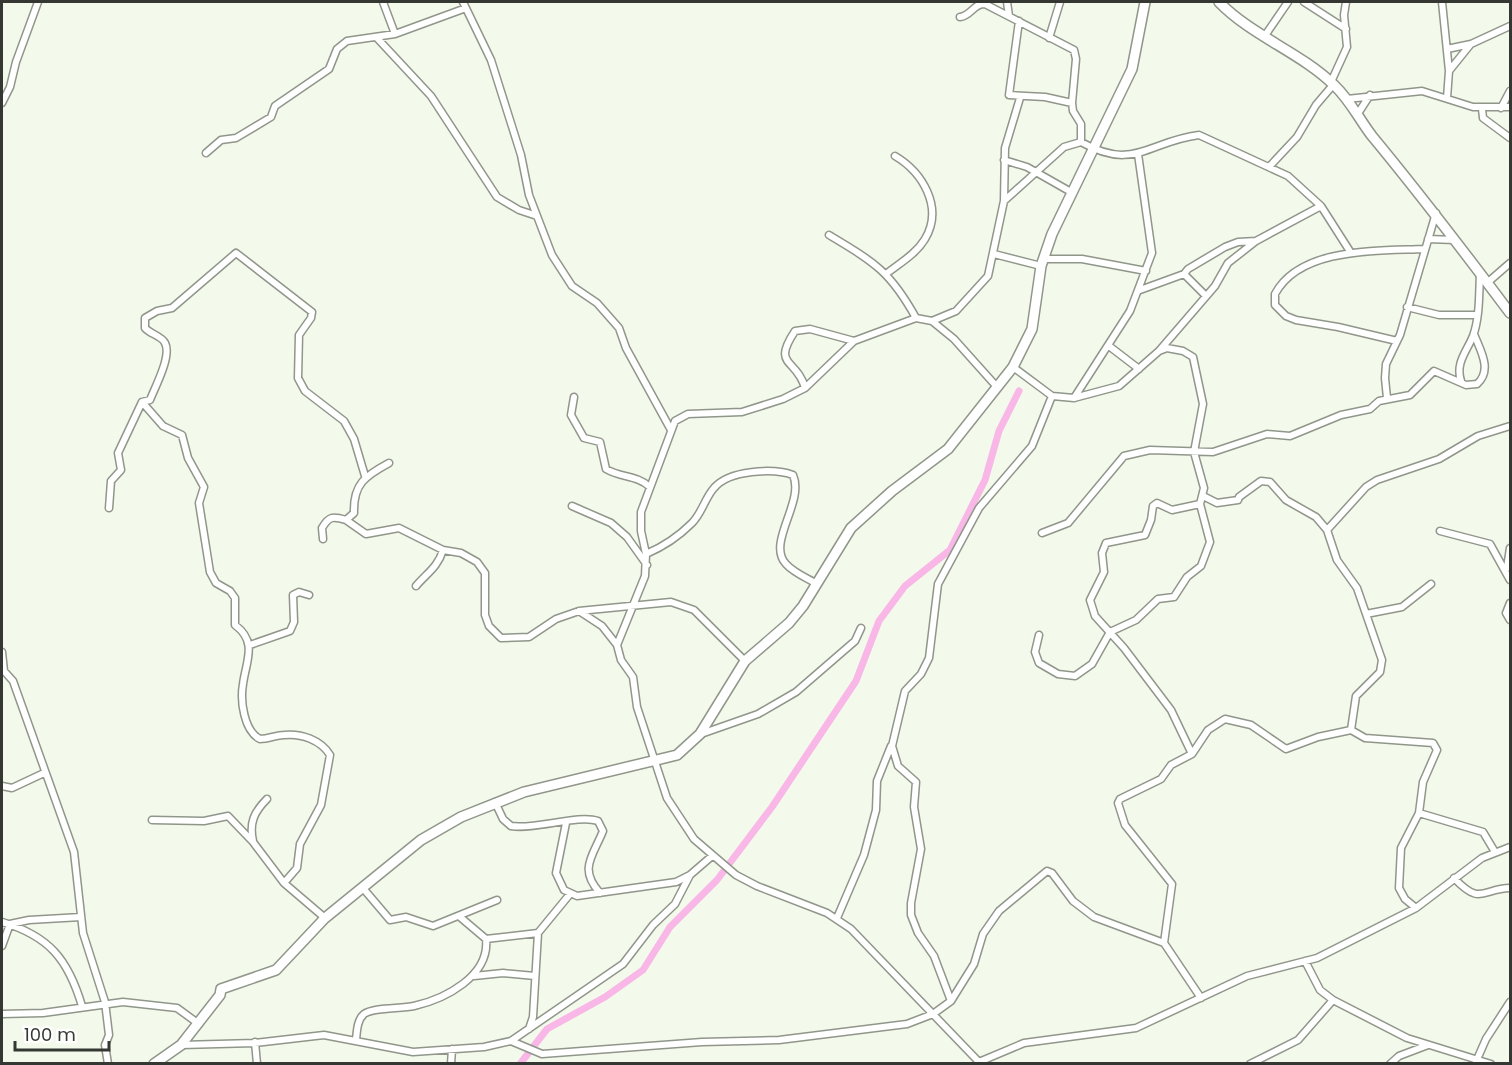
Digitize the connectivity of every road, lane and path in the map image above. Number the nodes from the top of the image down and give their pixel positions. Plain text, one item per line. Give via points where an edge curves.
1 (38, 2) edge
2 (383, 2) edge
3 (1007, 2) edge
4 (1060, 2) edge
5 (1145, 2) edge
6 (1219, 2) edge
7 (1288, 2) edge
8 (1304, 2) edge
9 (1346, 2) edge
10 (1442, 2) edge
11 (465, 5) edge
12 (1010, 16) junction
13 (960, 17) dead end
14 (1019, 21) junction
15 (1510, 26) edge
16 (1346, 29) junction
17 (395, 34) junction
18 (1264, 37) junction
19 (377, 38) junction
20 (1049, 38) junction
21 (1471, 44) junction
22 (1447, 49) junction
23 (1449, 71) junction
24 (1331, 82) junction
25 (1510, 92) edge
26 (1370, 95) junction
27 (1020, 98) junction
28 (1347, 99) junction
29 (1447, 99) junction
30 (2, 103) edge
31 (1072, 103) junction
32 (1510, 107) edge
33 (1502, 108) junction
34 (1482, 109) junction
35 (1357, 115) junction
36 (1510, 138) edge
37 (1081, 142) junction
38 (1093, 149) junction
39 (206, 153) dead end
40 (1138, 154) junction
41 (895, 156) dead end
42 (1004, 160) junction
43 (1269, 167) junction
44 (1037, 172) junction
45 (1071, 192) junction
46 (1004, 201) junction
47 (1321, 206) junction
48 (1436, 213) junction
49 (537, 216) junction
50 (830, 235) dead end
51 (1428, 239) junction
52 (1456, 240) junction
53 (1256, 241) junction
54 (1424, 249) junction
55 (1351, 252) junction
56 (994, 254) junction
57 (1042, 262) junction
58 (1510, 263) edge
59 (1146, 271) junction
60 (1480, 272) junction
61 (886, 273) junction
62 (1184, 274) junction
63 (1487, 283) junction
64 (1140, 290) junction
65 (1205, 296) junction
66 (1407, 307) junction
67 (1510, 313) edge
68 (1477, 315) junction
69 (916, 318) junction
70 (932, 321) junction
71 (1474, 334) junction
72 (854, 341) junction
73 (1397, 341) junction
74 (1109, 346) junction
75 (1159, 351) junction
76 (1013, 367) junction
77 (1140, 369) junction
78 (1461, 381) junction
79 (997, 387) junction
80 (805, 388) junction
81 (1052, 396) junction
82 (574, 397) dead end
83 (1387, 398) junction
84 (1074, 399) junction
85 (142, 402) junction
86 (1510, 426) edge
87 (671, 430) junction
88 (1194, 452) junction
89 (389, 463) dead end
90 (365, 476) junction
91 (650, 487) junction
92 (1203, 496) junction
93 (1200, 504) junction
94 (572, 506) dead end
95 (110, 508) dead end
96 (346, 520) junction
97 (1327, 530) junction
98 (1440, 531) dead end
99 (1042, 534) dead end
100 (322, 539) dead end
101 (1510, 548) edge
102 (443, 550) junction
103 (646, 554) junction
104 (647, 565) junction
105 (1506, 569) junction
106 (1510, 580) edge
107 (817, 584) junction
108 (1431, 584) dead end
109 (416, 586) dead end
110 (309, 595) dead end
111 (1510, 603) edge
112 (633, 606) junction
113 (579, 611) junction
114 (1366, 614) junction
115 (1510, 620) edge
116 (861, 628) dead end
117 (1110, 632) junction
118 (1039, 635) dead end
119 (250, 645) junction
120 (617, 645) junction
121 (2, 652) edge
122 (745, 661) junction
123 (1351, 730) junction
124 (700, 734) junction
125 (892, 746) junction
126 (1192, 754) junction
127 (654, 761) junction
128 (44, 773) junction
129 (2, 786) edge
130 (267, 799) dead end
131 (495, 802) junction
132 (1419, 813) junction
133 (152, 820) dead end
134 (566, 823) junction
135 (254, 842) junction
136 (1510, 847) edge
137 (1495, 852) junction
138 (714, 858) junction
139 (690, 875) junction
140 (1454, 878) junction
141 (284, 883) junction
142 (362, 887) junction
143 (1510, 888) edge
144 (600, 893) junction
145 (570, 894) junction
146 (497, 900) dead end
147 (1416, 908) junction
148 (81, 917) junction
149 (460, 917) junction
150 (325, 918) junction
151 (837, 918) junction
152 (2, 922) edge
153 (10, 924) junction
154 (538, 933) junction
155 (486, 939) junction
156 (1164, 943) junction
157 (2, 946) edge
158 (1305, 961) junction
159 (474, 976) junction
160 (535, 976) junction
161 (1201, 998) junction
162 (1333, 1000) junction
163 (951, 1001) junction
164 (105, 1002) junction
165 (1510, 1002) edge
166 (82, 1006) junction
167 (2, 1014) edge
168 (933, 1014) junction
169 (199, 1024) junction
170 (529, 1030) junction
171 (356, 1040) junction
172 (512, 1041) junction
173 (255, 1042) junction
174 (181, 1045) junction
175 (1429, 1045) junction
176 (452, 1049) junction
177 (1476, 1061) edge
178 (979, 1063) edge
179 (108, 1064) edge
180 (154, 1064) edge
181 (257, 1064) edge
182 (451, 1064) edge
183 (1250, 1064) edge
184 (1390, 1064) edge
185 (1491, 1064) edge

1 - 30 street
2 - 17 street
3 - 12 street
4 - 20 street
5 - 38 street via 1132,69
6 - 18 street
7 - 18 street
8 - 16 street
9 - 16 street
10 - 22 street
11 - 17 street
11 - 49 street via 490,60
12 - 13 street via 981,4
12 - 14 street
14 - 20 street
14 - 27 street via 1009,95
15 - 21 street
16 - 24 street via 1347,47
17 - 19 street
18 - 24 street
19 - 39 street via 341,44 328,69 275,106 271,117 236,138 221,140
19 - 49 street via 431,96 497,197
20 - 31 street via 1076,53
21 - 22 street
21 - 23 street
22 - 23 street
23 - 29 street
24 - 28 street
24 - 43 street via 1333,85 1297,137
25 - 33 street
26 - 28 street
26 - 29 street via 1422,91
26 - 35 street
27 - 31 street via 1045,97
27 - 42 street
28 - 35 street
29 - 34 street
31 - 37 street via 1080,124
32 - 33 street
33 - 34 street
34 - 36 street via 1483,118
35 - 48 street
37 - 38 street
37 - 44 street via 1064,147
38 - 40 street via 1109,155
38 - 45 street
40 - 43 street via 1199,135
40 - 59 street via 1152,245
41 - 61 street via 916,172 924,184 931,200 931,218 920,246
42 - 44 street
42 - 46 street
43 - 47 street via 1288,176
44 - 45 street
44 - 46 street
45 - 57 street
46 - 56 street
47 - 53 street
47 - 55 street
48 - 51 street
48 - 52 street
49 - 87 street via 552,255 567,279 577,291 597,303 619,328
50 - 61 street
51 - 52 street
51 - 54 street
52 - 60 street
53 - 62 street via 1226,247
53 - 65 street via 1231,259
54 - 55 street
54 - 66 street
55 - 73 street via 1295,272 1277,291 1275,305 1296,320
56 - 57 street
56 - 70 street via 986,279 956,311
57 - 59 street via 1082,259
57 - 76 street via 1032,329
58 - 63 street
59 - 64 street
60 - 63 street
60 - 68 street
61 - 69 street
62 - 64 street
62 - 65 street
63 - 67 street
64 - 74 street
65 - 75 street
66 - 68 street via 1439,315
66 - 73 street
68 - 71 street
69 - 70 street
69 - 72 street
70 - 79 street via 966,350
71 - 78 street via 1461,360
71 - 78 street via 1485,363 1484,375 1472,386
72 - 80 street
72 - 80 street via 810,329 795,331 784,352
73 - 83 street via 1385,370
74 - 77 street
74 - 84 street
75 - 77 street
75 - 88 street via 1175,349 1193,357 1203,404
76 - 79 street
76 - 81 street
77 - 84 street via 1108,391
78 - 83 street via 1434,371 1410,395
79 - 107 street via 948,449 851,528
80 - 87 street via 742,412 680,417
81 - 84 street
81 - 125 street via 1032,446 979,508 942,575 935,596 929,658 905,691
82 - 91 street via 571,415 584,438 600,442 606,469 619,476 639,478
83 - 88 street via 1370,409 1341,415 1290,436 1267,434 1220,451
85 - 90 street via 150,400 164,367 166,349 163,340 145,328 145,318 171,308 236,253 312,312 299,335 298,378 305,391 344,420
85 - 95 street via 118,453 121,470 111,481
85 - 119 street via 163,426 185,440 188,458 204,487 200,508 212,577 235,598 235,625
86 - 97 street via 1478,436 1439,459 1377,480
87 - 91 street
88 - 92 street
88 - 99 street via 1150,450 1124,456 1068,523
89 - 90 street
90 - 96 street via 356,494 354,513
91 - 103 street via 640,523
92 - 93 street
92 - 97 street via 1222,504 1238,500 1261,481 1270,482 1286,500 1316,517
93 - 117 street via 1210,542 1202,566 1187,577 1174,597 1158,599 1136,620
93 - 117 street via 1172,510 1156,503 1144,535 1112,540 1103,547 1104,572 1090,600 1095,616
94 - 104 street via 611,523 627,537
96 - 100 street via 329,518 321,528
96 - 102 street via 366,534 404,529
97 - 114 street via 1336,560 1354,582
98 - 105 street via 1490,543
101 - 105 street
102 - 109 street via 436,567
102 - 113 street via 461,553 482,568 486,582 485,615 501,638 529,637 556,619
103 - 104 street
103 - 107 street via 669,544 691,524 718,484 745,471 786,473 793,475 796,486 792,512 781,540 781,557 791,569
104 - 112 street
105 - 106 street
107 - 122 street via 796,616
108 - 114 street via 1405,606
110 - 119 street via 293,595 294,622 290,631
111 - 115 street via 1506,613
112 - 113 street
112 - 120 street
112 - 122 street via 660,602 686,606 705,619
113 - 120 street via 602,626
114 - 123 street via 1382,660 1380,672 1356,696
116 - 124 street via 855,642 796,692 758,714
117 - 118 street via 1092,664 1084,671 1066,676 1039,663 1035,652
117 - 126 street via 1171,710
119 - 141 street via 242,688 248,728 260,739 282,735 312,740 326,748 331,761 321,805 300,844 298,864
120 - 127 street via 621,660 633,676 637,707
121 - 128 street via 4,671 13,681
122 - 124 street
123 - 126 street via 1318,736 1286,749 1251,725 1225,719 1208,730
123 - 132 street via 1365,738 1436,746 1422,788
124 - 127 street via 685,750
125 - 151 street via 877,781 876,810 864,855
125 - 163 street via 898,766 917,787 914,807 921,849 911,915 934,956
126 - 156 street via 1172,765 1161,779 1124,796 1118,803 1125,825 1172,884
127 - 131 street
127 - 138 street via 667,798 680,820
128 - 129 street via 12,788
128 - 148 street via 74,852
130 - 135 street via 252,819
131 - 134 street via 511,826
131 - 142 street via 421,840
132 - 137 street via 1483,832
132 - 147 street via 1401,848 1399,888
133 - 135 street via 204,821 228,816
134 - 144 street via 586,818 602,825 588,874
134 - 145 street via 556,873
135 - 141 street
136 - 137 street
137 - 140 street
138 - 139 street
138 - 151 street via 757,886
139 - 144 street via 676,882
139 - 170 street via 675,904 623,964
140 - 143 street via 1465,889 1478,894
140 - 147 street
141 - 150 street
142 - 149 street via 390,920 406,917 433,926
142 - 150 street
144 - 145 street via 585,897
145 - 154 street
146 - 149 street
147 - 158 street via 1331,952
148 - 153 street
148 - 164 street
149 - 155 street
150 - 169 street via 271,974 221,989
151 - 168 street
152 - 153 street
153 - 157 street
153 - 166 street via 61,957
154 - 155 street
154 - 160 street
155 - 159 street via 486,954
156 - 161 street
156 - 163 street via 1094,917 1073,901 1047,871 999,911 983,934 974,964
158 - 161 street via 1247,976
158 - 162 street via 1320,990
159 - 160 street
159 - 171 street via 416,1006 368,1012 359,1021
160 - 170 street
161 - 178 street via 1136,1028 1024,1043
162 - 175 street via 1384,1028
162 - 183 street via 1298,1040
163 - 168 street
164 - 166 street
164 - 169 street via 177,1008
164 - 179 street
165 - 177 street
166 - 167 street via 43,1013
168 - 172 street via 889,1027 779,1040 542,1054
168 - 178 street
169 - 174 street
170 - 172 street
171 - 173 street via 308,1035
171 - 176 street via 407,1052
172 - 176 street
173 - 174 street
173 - 181 street
174 - 180 street
175 - 177 street
175 - 184 street via 1399,1056
176 - 182 street
177 - 185 street

